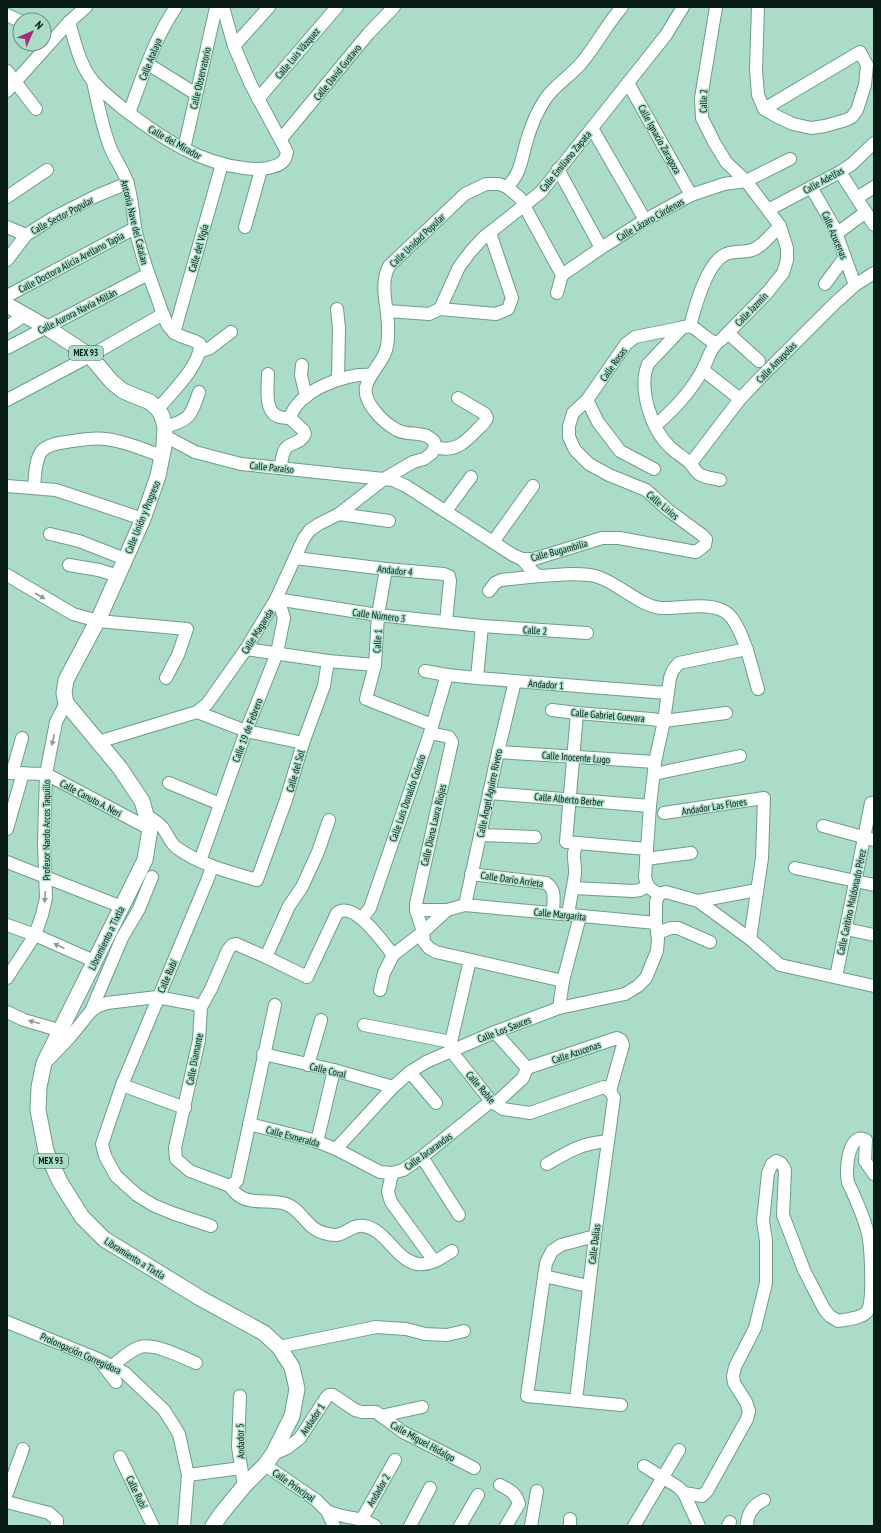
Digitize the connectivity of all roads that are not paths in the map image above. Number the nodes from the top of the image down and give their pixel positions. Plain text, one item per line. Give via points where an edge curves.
1 (86, 7) edge
2 (176, 7) edge
3 (217, 7) edge
4 (223, 7) edge
5 (269, 7) edge
6 (337, 7) edge
7 (394, 7) edge
8 (622, 7) edge
9 (683, 7) edge
10 (716, 7) edge
11 (758, 7) edge
12 (69, 22) junction
13 (52, 37) edge
14 (234, 46) junction
15 (36, 52) edge
16 (148, 64) junction
17 (7, 71) edge
18 (16, 81) junction
19 (94, 82) junction
20 (628, 83) junction
21 (7, 90) edge
22 (196, 94) junction
23 (258, 99) junction
24 (36, 108) dead end
25 (764, 109) junction
26 (129, 113) junction
27 (592, 128) junction
28 (281, 139) junction
29 (874, 143) edge
30 (184, 149) junction
31 (790, 159) dead end
32 (222, 164) junction
33 (558, 169) junction
34 (47, 170) dead end
35 (261, 170) junction
36 (840, 172) junction
37 (746, 181) junction
38 (128, 183) junction
39 (507, 186) junction
40 (811, 187) junction
41 (874, 187) edge
42 (691, 196) junction
43 (7, 197) edge
44 (857, 198) junction
45 (524, 205) junction
46 (768, 210) junction
47 (866, 212) junction
48 (645, 220) junction
49 (874, 225) edge
50 (780, 226) junction
51 (7, 227) edge
52 (245, 227) dead end
53 (135, 228) junction
54 (490, 233) junction
55 (836, 234) junction
56 (26, 235) junction
57 (601, 248) junction
58 (845, 257) junction
59 (7, 260) edge
60 (874, 273) edge
61 (148, 274) junction
62 (562, 275) junction
63 (825, 284) dead end
64 (855, 286) junction
65 (557, 293) dead end
66 (7, 296) edge
67 (7, 305) edge
68 (337, 309) dead end
69 (440, 309) junction
70 (386, 311) junction
71 (163, 314) junction
72 (25, 315) junction
73 (7, 326) edge
74 (46, 327) junction
75 (687, 327) junction
76 (232, 332) dead end
77 (174, 333) junction
78 (728, 333) junction
79 (716, 342) junction
80 (7, 348) edge
81 (201, 348) junction
82 (90, 356) junction
83 (759, 361) dead end
84 (302, 365) dead end
85 (703, 370) junction
86 (268, 374) dead end
87 (370, 376) junction
88 (338, 379) junction
89 (199, 392) dead end
90 (306, 397) junction
91 (458, 398) dead end
92 (740, 399) junction
93 (7, 400) edge
94 (587, 400) junction
95 (158, 409) junction
96 (290, 418) junction
97 (655, 426) junction
98 (165, 431) junction
99 (435, 448) junction
100 (162, 456) junction
101 (691, 463) junction
102 (589, 464) joint
103 (280, 468) junction
104 (654, 469) dead end
105 (471, 477) dead end
106 (384, 479) junction
107 (720, 480) dead end
108 (533, 486) dead end
109 (10, 487) edge
110 (34, 488) junction
111 (446, 511) junction
112 (339, 514) junction
113 (143, 519) junction
114 (388, 521) dead end
115 (50, 534) dead end
116 (493, 542) junction
117 (704, 546) joint
118 (295, 558) junction
119 (125, 559) junction
120 (522, 559) junction
121 (69, 565) dead end
122 (386, 569) junction
123 (7, 575) edge
124 (118, 576) junction
125 (540, 576) junction
126 (488, 591) dead end
127 (276, 600) junction
128 (378, 616) junction
129 (98, 621) junction
130 (446, 622) junction
131 (482, 626) junction
132 (587, 634) dead end
133 (246, 649) junction
134 (747, 649) junction
135 (277, 653) junction
136 (328, 661) junction
137 (375, 665) junction
138 (425, 671) dead end
139 (447, 675) junction
140 (166, 678) dead end
141 (477, 678) junction
142 (514, 681) junction
143 (758, 689) dead end
144 (667, 693) junction
145 (66, 703) junction
146 (552, 710) dead end
147 (197, 712) junction
148 (577, 714) junction
149 (726, 714) dead end
150 (664, 721) junction
151 (431, 729) junction
152 (246, 731) junction
153 (22, 738) dead end
154 (98, 742) junction
155 (303, 744) junction
156 (498, 752) junction
157 (740, 756) dead end
158 (574, 757) junction
159 (655, 768) junction
160 (14, 773) edge
161 (46, 774) junction
162 (169, 782) dead end
163 (489, 793) junction
164 (570, 799) junction
165 (871, 803) dead end
166 (220, 804) junction
167 (650, 806) junction
168 (664, 813) dead end
169 (329, 820) dead end
170 (148, 822) junction
171 (824, 826) dead end
172 (7, 829) edge
173 (480, 835) junction
174 (535, 837) dead end
175 (869, 839) edge
176 (572, 842) junction
177 (691, 853) dead end
178 (646, 854) junction
179 (200, 861) junction
180 (7, 862) edge
181 (212, 867) junction
182 (795, 868) dead end
183 (472, 874) junction
184 (46, 877) junction
185 (152, 877) dead end
186 (257, 880) joint
187 (855, 881) junction
188 (874, 885) edge
189 (647, 886) junction
190 (573, 888) junction
191 (757, 890) junction
192 (659, 894) junction
193 (698, 901) junction
194 (465, 904) junction
195 (122, 907) junction
196 (416, 910) junction
197 (448, 910) junction
198 (553, 913) junction
199 (568, 915) junction
200 (580, 916) junction
201 (362, 918) junction
202 (7, 925) edge
203 (657, 928) junction
204 (846, 928) junction
205 (422, 932) junction
206 (35, 935) junction
207 (874, 935) edge
208 (750, 939) junction
209 (710, 942) dead end
210 (393, 955) junction
211 (266, 957) junction
212 (470, 960) junction
213 (94, 961) junction
214 (7, 978) edge
215 (836, 978) junction
216 (563, 981) junction
217 (874, 986) edge
218 (380, 990) dead end
219 (158, 997) junction
220 (275, 1005) dead end
221 (201, 1007) junction
222 (559, 1008) junction
223 (92, 1011) junction
224 (7, 1012) edge
225 (321, 1020) dead end
226 (364, 1025) dead end
227 (62, 1030) junction
228 (495, 1032) junction
229 (452, 1047) junction
230 (263, 1054) junction
231 (44, 1063) junction
232 (308, 1064) junction
233 (527, 1068) junction
234 (334, 1070) junction
235 (410, 1072) junction
236 (122, 1085) junction
237 (392, 1087) junction
238 (610, 1091) junction
239 (493, 1103) junction
240 (436, 1104) dead end
241 (185, 1108) junction
242 (249, 1124) junction
243 (608, 1141) junction
244 (317, 1142) junction
245 (336, 1149) junction
246 (422, 1157) junction
247 (547, 1164) dead end
248 (392, 1173) junction
249 (874, 1174) edge
250 (230, 1186) junction
251 (459, 1215) dead end
252 (211, 1226) dead end
253 (594, 1236) junction
254 (452, 1251) dead end
255 (434, 1261) junction
256 (544, 1276) junction
257 (588, 1286) junction
258 (872, 1303) edge
259 (7, 1322) edge
260 (464, 1331) dead end
261 (279, 1347) junction
262 (98, 1358) junction
263 (196, 1363) dead end
264 (112, 1366) junction
265 (116, 1382) dead end
266 (329, 1395) joint
267 (240, 1396) dead end
268 (576, 1400) junction
269 (621, 1405) dead end
270 (422, 1407) dead end
271 (381, 1416) junction
272 (24, 1449) dead end
273 (679, 1450) dead end
274 (120, 1457) dead end
275 (269, 1459) junction
276 (395, 1460) dead end
277 (644, 1466) dead end
278 (241, 1468) junction
279 (474, 1468) dead end
280 (188, 1475) junction
281 (663, 1478) junction
282 (500, 1485) dead end
283 (244, 1486) junction
284 (430, 1488) dead end
285 (536, 1491) dead end
286 (7, 1493) edge
287 (684, 1493) junction
288 (478, 1495) dead end
289 (764, 1500) dead end
290 (7, 1502) edge
291 (327, 1511) junction
292 (362, 1519) junction
293 (57, 1523) edge
294 (153, 1526) edge
295 (184, 1526) edge
296 (213, 1526) edge
297 (334, 1526) edge
298 (375, 1526) edge
299 (410, 1526) edge
300 (460, 1526) edge
301 (506, 1526) edge
302 (530, 1526) edge
303 (634, 1526) edge
304 (699, 1526) edge
305 (747, 1526) edge

1 - 12 street
2 - 16 street, Calle Atalaya via 164,24
3 - 22 street, Calle Observatorio
4 - 14 street, Calle del Mirador
5 - 14 street
6 - 23 street, Calle Luis Vázquez
7 - 28 street, Calle David Gustavo via 368,34
8 - 39 street via 577,68 546,98 527,139 515,178
9 - 20 street, Calle Emiliano Zapata via 666,35
10 - 37 street, Calle 2 via 701,98 702,118 726,162
11 - 25 street via 756,70 758,95
12 - 13 street
12 - 19 street, Calle del Mirador via 83,65
14 - 23 street, Calle del Mirador
15 - 18 street
16 - 22 street
16 - 26 street, Calle Atalaya
17 - 18 street
18 - 21 street
18 - 24 street
19 - 26 street, Calle del Mirador
19 - 38 street, Antonia Nave del Catalan via 100,115 110,147
20 - 27 street, Calle Emiliano Zapata
20 - 42 street, Calle Ignacio Zaragoza
22 - 30 street, Calle Observatorio
23 - 28 street, Calle del Mirador
25 - 25 street via 794,124 811,128 846,120 857,110 865,85 867,65 860,52
26 - 30 street, Calle del Mirador
27 - 33 street, Calle Emiliano Zapata
27 - 48 street
28 - 35 street, Calle del Mirador via 288,152 286,159 280,165
29 - 36 street, Calle Adelfas
30 - 32 street, Calle del Mirador
31 - 37 street, Calle Lázaro Cárdenas
32 - 35 street, Calle del Mirador
32 - 77 street, Calle del Vigía
33 - 45 street, Calle Emiliano Zapata via 541,192
33 - 57 street
34 - 43 street
35 - 52 street
36 - 40 street, Calle Adelfas
36 - 44 street
37 - 42 street, Calle Lázaro Cárdenas via 724,184
37 - 46 street, Calle Jazmín
38 - 53 street, Antonia Nave del Catalan
38 - 56 street, Calle Sector Popular via 96,196
39 - 45 street
39 - 70 street, Calle Unidad Popular via 486,184 465,194 389,266 384,282
40 - 46 street, Calle Adelfas
40 - 55 street, Calle Azucenas
41 - 44 street
42 - 48 street, Calle Lázaro Cárdenas
44 - 47 street
45 - 54 street, Calle Emiliano Zapata
45 - 62 street
46 - 50 street, Calle Jazmín
47 - 49 street
47 - 55 street
48 - 57 street, Calle Lázaro Cárdenas
50 - 75 street via 758,247 734,251 715,262
50 - 78 street, Calle Jazmín via 787,248 783,273 768,293
51 - 56 street
53 - 61 street, Antonia Nave del Catalan
53 - 66 street, Calle Doctora Alicia Arellano Tapia
54 - 69 street, Calle Emiliano Zapata via 459,267
54 - 69 street via 512,298 508,309 496,314
55 - 58 street, Calle Azucenas
56 - 59 street, Calle Sector Popular
57 - 62 street, Calle Lázaro Cárdenas
58 - 63 street
58 - 64 street, Calle Azucenas
60 - 64 street, Calle Amapolas
61 - 71 street, Antonia Nave del Catalan
61 - 74 street, Calle Aurora Navia Millán
62 - 65 street
64 - 92 street, Calle Amapolas
67 - 72 main road, MEX 93
68 - 88 street
69 - 70 street via 429,314
70 - 87 street, Calle Unidad Popular via 388,344
71 - 77 street, Antonia Nave del Catalan
71 - 82 street
72 - 73 street
72 - 74 main road, MEX 93
74 - 80 street, Calle Aurora Navia Millán
74 - 82 main road, MEX 93
75 - 79 street via 696,329 708,340
75 - 94 street, Calle Rosas via 635,337 618,354
75 - 97 street via 648,364 645,370 644,384 648,409
76 - 81 street via 210,348
77 - 81 street via 196,341
78 - 79 street, Calle Jazmín
78 - 83 street
79 - 85 street, Calle Jazmín
81 - 95 street via 194,366
82 - 93 street
82 - 95 main road, MEX 93 via 123,391 150,402
84 - 90 street via 301,375
85 - 92 street
85 - 97 street, Calle Jazmín via 683,399
86 - 96 street via 268,402 272,412 280,417
87 - 88 street
87 - 99 street, Calle Unidad Popular via 365,390 366,396 376,412 398,431 426,435 434,441
88 - 90 street
89 - 98 street via 192,413
90 - 96 street
91 - 99 street via 485,414 487,418 461,445 444,450
92 - 101 street, Calle Amapolas
94 - 102 street, Calle Rosas via 573,413 569,437 575,450
94 - 104 street via 598,422 620,451
95 - 98 main road, Calle Unión y Progreso
96 - 103 street via 305,434 285,450
97 - 101 street via 669,446
98 - 100 main road, Calle Unión y Progreso
98 - 103 street, Calle Paraíso via 195,452 241,464
99 - 106 street via 424,459 413,462
100 - 110 street via 106,439 60,443 46,447 41,452
100 - 113 main road, Calle Unión y Progreso
101 - 107 street via 700,475
102 - 117 street, Calle Lirios via 646,490 668,510 702,534 706,539
103 - 106 street, Calle Paraíso
105 - 111 street
106 - 111 street, Calle Bugambilia via 406,486
106 - 112 street, Calle Maganda
108 - 116 street
109 - 110 street
110 - 113 street via 56,490
111 - 116 street, Calle Bugambilia
112 - 114 street
112 - 118 street, Calle Maganda via 310,530
113 - 119 main road, Calle Unión y Progreso
115 - 119 street via 79,541
116 - 120 street, Calle Bugambilia
117 - 120 street, Calle Bugambilia via 696,552 619,538 602,538 534,559
118 - 122 street, Andador 4
118 - 127 street, Calle Maganda
119 - 124 main road, Calle Unión y Progreso
120 - 125 street
121 - 124 street
122 - 128 street, Calle 1
122 - 130 street, Andador 4 via 449,576
123 -> 129 street via 73,614
124 - 129 main road, Calle Unión y Progreso
125 - 126 street via 501,580
125 - 134 street via 596,576 660,608 712,607 722,610 733,619
127 - 128 street, Calle Número 3
127 - 133 street, Calle Maganda
127 - 135 street, Calle 19 de Febrero via 284,618
128 - 130 street, Calle Número 3
128 - 137 street, Calle 1
129 - 140 street via 187,629
129 - 145 main road, Calle Unión y Progreso via 66,680
130 - 131 street, Calle Número 3
131 - 132 street, Calle 2
131 - 141 street
133 - 135 street
133 - 147 street, Calle Maganda via 207,704
134 - 143 street
134 - 144 street via 679,663 673,670
135 - 136 street
135 - 152 street, Calle 19 de Febrero
136 - 137 street
136 - 155 street, Calle del Sol via 324,686
137 - 151 street, Calle Diana Laura Riojas via 366,700
138 - 139 street, Andador 1
139 - 141 street, Andador 1
139 - 151 street, Calle Luis Donaldo Colosio
141 - 142 street, Andador 1
142 - 144 street, Andador 1
142 - 156 street, Calle Ángel Aguirre Rivero
144 - 150 street
145 - 154 main road
145 -> 161 street, Profesor Nardo Arcos Taquillo via 56,722
146 - 148 street, Calle Gabriel Guevara
147 - 152 street
147 - 154 street, Calle Maganda
148 - 150 street, Calle Gabriel Guevara
148 - 158 street
149 - 150 street, Calle Gabriel Guevara
150 - 159 street
151 - 196 street, Calle Diana Laura Riojas via 449,737 452,742
151 - 201 street, Calle Luis Donaldo Colosio via 370,908
152 - 155 street
152 - 166 street, Calle 19 de Febrero
153 - 160 street
154 - 170 main road via 120,768 142,801
155 - 186 street, Calle del Sol
156 - 158 street, Calle Inocente Lugo
156 - 163 street, Calle Ángel Aguirre Rivero
157 - 159 street, Calle Inocente Lugo
158 - 159 street, Calle Inocente Lugo
158 - 164 street
159 - 167 street
160 - 161 street, Calle Canuto A. Neri
160 - 172 street
161 - 170 street, Calle Canuto A. Neri
161 - 184 street, Profesor Nardo Arcos Taquillo
162 - 166 street
163 - 164 street, Calle Alberto Berber
163 - 173 street, Calle Ángel Aguirre Rivero
164 - 167 street, Calle Alberto Berber
164 - 176 street
165 - 175 street, Calle Caritino Maldonado Pérez
166 - 179 street, Calle 19 de Febrero
167 - 178 street
168 - 191 street, Andador Las Flores via 764,798 762,858
169 - 211 street via 316,857 302,887 289,906
170 - 179 street, Calle Canuto A. Neri via 155,820 177,848
170 - 195 main road, Libramiento a Tixtla / MEX 93 via 145,860
171 - 175 street
173 - 174 street
173 - 183 street, Calle Ángel Aguirre Rivero
175 - 187 street, Calle Caritino Maldonado Pérez
176 - 178 street
176 - 190 street via 575,871
177 - 178 street
178 - 189 street
179 - 181 street, Calle Canuto A. Neri
180 - 184 street
181 - 186 street, Calle Canuto A. Neri
181 - 219 street, Calle Rubí
182 - 187 street
183 - 194 street, Calle Ángel Aguirre Rivero
183 - 198 street, Calle Dario Arrieta via 546,882 552,886 554,892
184 - 195 street
184 -> 206 street, Profesor Nardo Arcos Taquillo via 46,898
185 - 223 street via 139,909 122,938
187 - 188 street
187 - 204 street, Calle Caritino Maldonado Pérez
189 - 190 street via 633,891
189 - 192 street
190 - 199 street
191 - 193 street
191 - 208 street
192 - 193 street via 678,894
192 - 203 street, Calle Los Sauces via 656,902
193 - 208 street
194 - 197 street
194 - 198 street, Calle Margarita
195 - 213 main road, Libramiento a Tixtla / MEX 93
196 - 197 street
196 - 205 street, Calle Diana Laura Riojas
197 - 205 street
198 - 199 street, Calle Margarita
199 - 200 street, Calle Margarita
200 - 203 street, Calle Margarita
200 - 216 street
201 - 210 street
201 - 211 street via 347,909 337,913 307,977
202 - 206 street
203 - 209 street, Calle Margarita via 678,928
203 - 222 street, Calle Los Sauces via 657,951 646,978 638,986 625,994
204 - 207 street
204 - 215 street, Calle Caritino Maldonado Pérez
205 - 210 street
205 - 212 street, Calle Diana Laura Riojas via 424,942 429,948
213 -> 206 street
206 - 214 street, Profesor Nardo Arcos Taquillo
208 - 215 street via 780,965
210 - 218 street via 384,973
211 - 221 street via 236,944 232,945
212 - 216 street
212 - 229 street
213 - 227 main road, Libramiento a Tixtla / MEX 93
215 - 217 street
216 - 222 street
219 - 221 street
219 - 223 street via 107,1003
219 - 236 street, Calle Rubí
220 - 230 street
221 - 241 street, Calle Diamante via 200,1040
222 - 228 street, Calle Los Sauces
223 - 231 street
227 -> 224 street via 24,1020
225 - 232 street
226 - 229 street
227 - 231 main road, Libramiento a Tixtla / MEX 93
228 - 229 street, Calle Los Sauces
228 - 233 street
229 - 235 street, Calle Los Sauces
229 - 239 street, Calle Roble
230 - 232 street, Calle Coral
230 - 242 street
231 - 261 main road, Libramiento a Tixtla / MEX 93 via 38,1110 46,1150 60,1182 82,1217 104,1239 200,1298 264,1333
232 - 234 street, Calle Coral
233 - 238 street, Calle Azucenas via 617,1038 623,1045
233 - 239 street, Calle Jacarandas via 523,1078
234 - 237 street, Calle Coral
234 - 244 street
235 - 237 street, Calle Los Sauces
235 - 240 street
236 - 241 street
236 - 252 street, Calle Rubí via 102,1144 105,1156 116,1176 154,1205
237 - 245 street, Calle Los Sauces
238 - 239 street, Calle Roble via 604,1087 530,1113 503,1109
238 - 243 street, Calle Dalias via 614,1098
239 - 246 street, Calle Jacarandas
241 - 250 street, Calle Diamante via 175,1148 176,1159 190,1171
242 - 244 street, Calle Esmeralda
242 - 250 street via 236,1181
243 - 247 street via 575,1147
243 - 253 street, Calle Dalias
244 - 245 street, Calle Esmeralda
245 - 248 street, Calle Jacarandas via 380,1172
246 - 248 street, Calle Jacarandas via 403,1170
246 - 251 street
248 - 255 street via 388,1192 391,1202
249 - 258 street via 865,1161 866,1140 858,1139 850,1149 846,1170 848,1182 868,1231
250 - 255 street via 239,1196 251,1200 287,1204 310,1226 322,1233 336,1235 364,1226 376,1231 407,1260 419,1264
253 - 256 street via 562,1245 552,1251 546,1263
253 - 257 street, Calle Dalias
254 - 255 street
256 - 257 street
256 - 268 street via 527,1396
257 - 268 street, Calle Dalias
258 - 287 street via 866,1313 857,1318 838,1321 824,1309 804,1270 783,1216 785,1171 784,1166 776,1161 768,1173 763,1221 766,1241 766,1283 755,1328 733,1376 734,1383 749,1411 743,1429 707,1492 702,1496
259 - 262 street, Prolongación Corregidora
260 - 261 street via 447,1335 425,1334 406,1329 376,1327
261 - 275 main road, Libramiento a Tixtla / MEX 93 via 292,1368 297,1389 292,1416
262 - 264 street, Prolongación Corregidora
262 - 265 street
263 - 264 street via 148,1346 130,1352
264 - 280 street, Prolongación Corregidora via 126,1373 164,1410 179,1434
266 - 271 street, Calle Miguel Hidalgo via 334,1395 355,1410 376,1412
266 - 275 street, Andador 1 via 300,1438
267 - 278 street, Andador 5 via 238,1447
268 - 269 street
270 - 271 street
271 - 279 street, Calle Miguel Hidalgo via 403,1432
272 - 286 street
273 - 281 street
274 - 294 street, Calle Rubí
275 - 283 main road, Libramiento a Tixtla / MEX 93
275 - 291 street, Calle Principal
276 - 292 street, Andador 2
277 - 281 street
278 - 280 street
278 - 283 street, Andador 5
280 - 295 street, Prolongación Corregidora
281 - 287 street
281 - 303 street
282 - 301 street via 513,1492 519,1504
283 - 296 main road, Libramiento a Tixtla / MEX 93
284 - 299 street
285 - 302 street
287 - 304 street
288 - 300 street
289 - 305 street via 751,1510
290 - 293 street via 49,1513
291 - 292 street via 337,1516
291 - 297 street, Calle Principal
292 - 298 street

